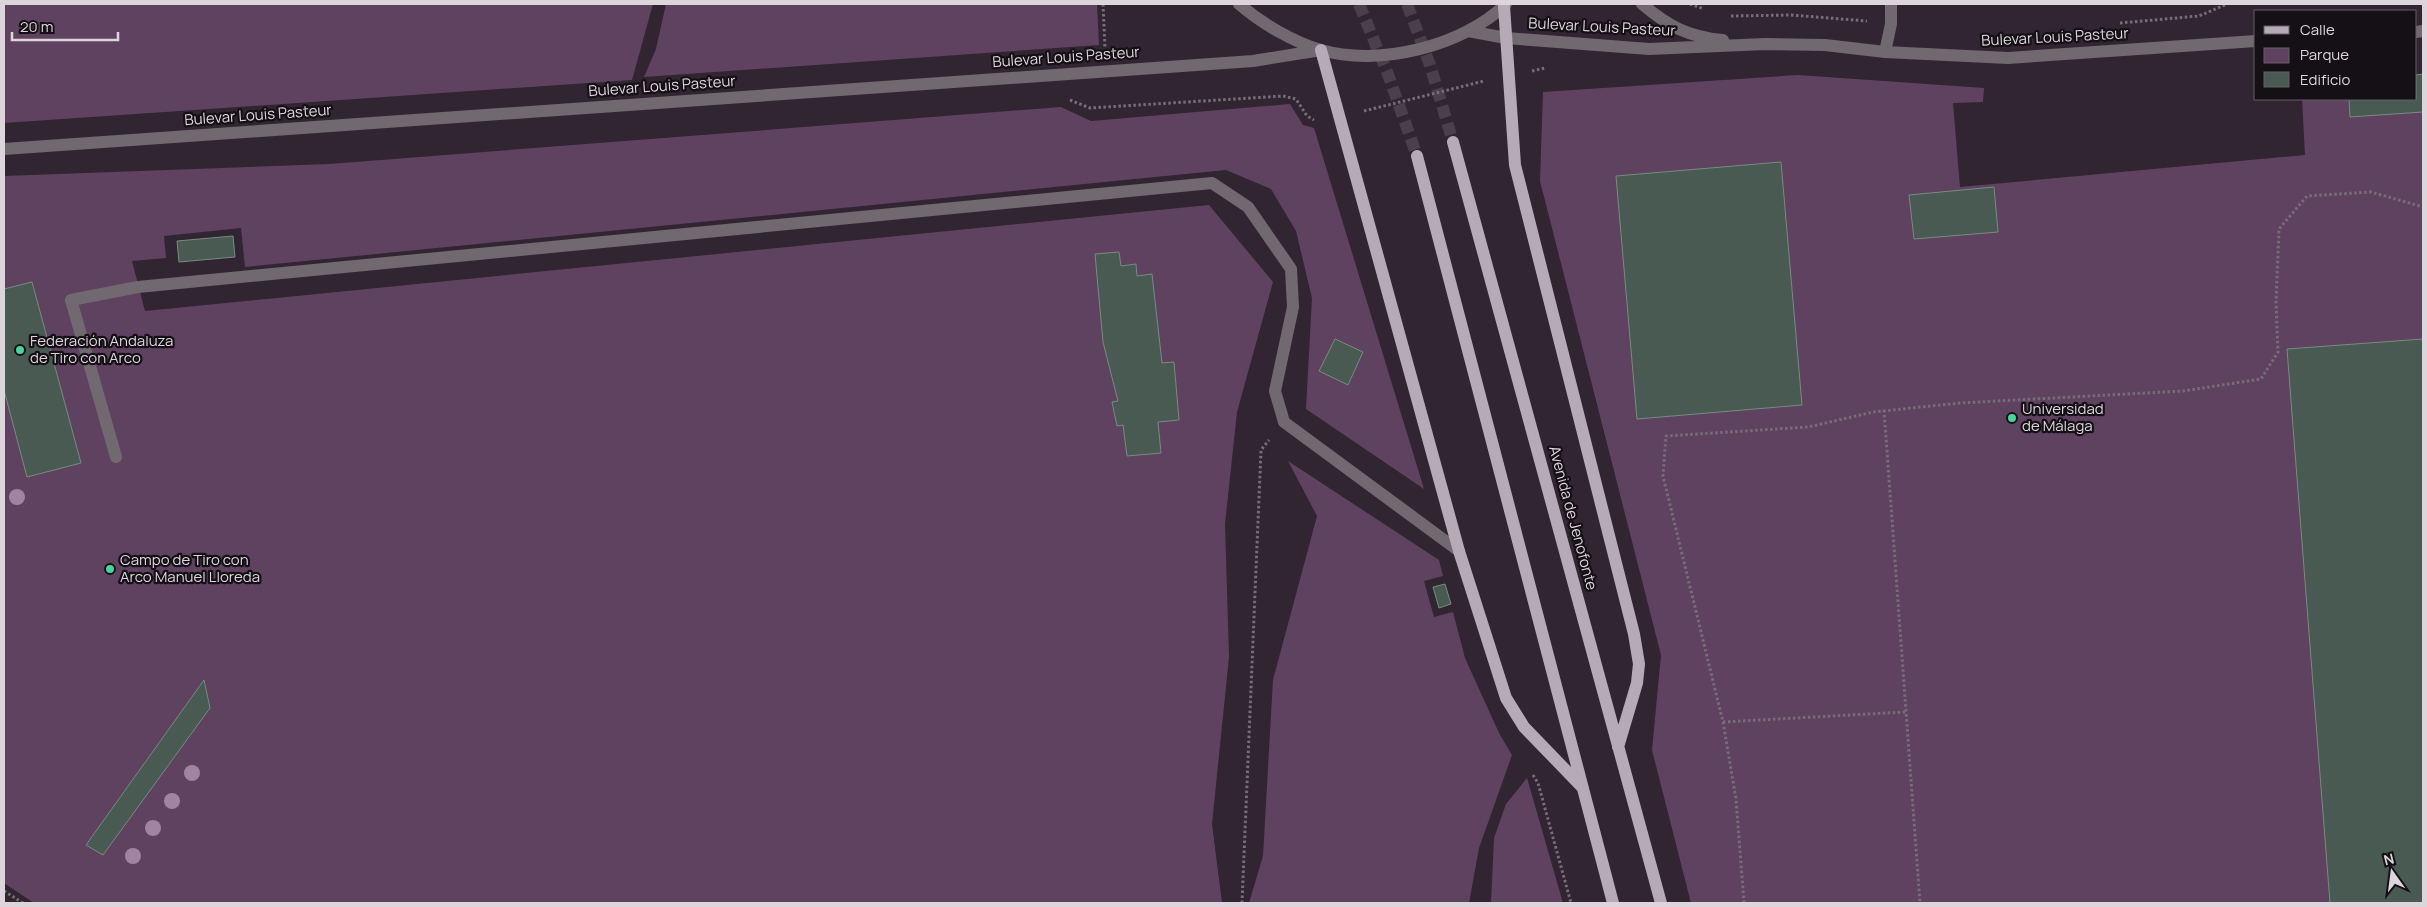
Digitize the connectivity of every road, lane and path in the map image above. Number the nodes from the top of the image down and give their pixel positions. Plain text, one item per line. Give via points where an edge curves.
1 (1103, 4) edge
2 (1239, 4) edge
3 (1642, 4) edge
4 (1690, 4) edge
5 (1891, 4) edge
6 (2227, 4) edge
7 (1505, 5) edge
8 (1711, 12) dead end
9 (1725, 15) dead end
10 (2115, 23) dead end
11 (1891, 24) junction
12 (1468, 31) junction
13 (1506, 38) junction
14 (2254, 41) edge
15 (1765, 44) junction
16 (1321, 50) junction
17 (1885, 52) junction
18 (1105, 53) dead end
19 (1551, 67) dead end
20 (1509, 75) junction
21 (1069, 100) dead end
22 (1339, 117) junction
23 (1453, 142) tunnel mouth
24 (4, 149) edge
25 (1417, 156) tunnel mouth
26 (2423, 207) edge
27 (1884, 410) junction
28 (1284, 422) junction
29 (116, 456) dead end
30 (1459, 551) junction
31 (1905, 712) junction
32 (1722, 722) junction
33 (1618, 747) junction
34 (1583, 788) junction
35 (4, 891) edge
36 (23, 903) edge
37 (1242, 903) edge
38 (1613, 903) edge
39 (1661, 903) edge
40 (1744, 903) edge
41 (1920, 903) edge

1 - 18 path
2 - 16 street via 1260,22
3 - 15 street, Bulevar Louis Pasteur via 1679,31 1712,39
4 - 8 path
5 - 11 street
6 - 10 path via 2199,16
7 - 12 street
7 - 13 main road
9 - 11 path via 1837,17
11 - 17 street
12 - 13 street, Bulevar Louis Pasteur
12 - 16 street via 1421,50 1371,56
13 - 15 street, Bulevar Louis Pasteur via 1649,49
13 - 20 main road
14 - 17 street, Bulevar Louis Pasteur via 2008,58
15 - 17 street, Bulevar Louis Pasteur via 1825,45
16 - 22 main road
16 - 24 street, Bulevar Louis Pasteur via 1253,61
19 - 20 path
20 - 22 path
20 - 33 main road via 1515,165 1634,634 1637,682
21 - 22 path via 1090,108 1283,96 1296,99 1307,116 1315,120
22 - 30 main road
23 - 33 main road, Avenida de Jenofonte
25 - 34 main road
26 - 27 path via 2371,192 2307,196 2279,229 2278,352 2261,379 2183,390
27 - 31 path
27 - 32 path via 1808,427 1666,436 1663,476
28 - 29 street via 1274,391 1293,307 1291,269 1248,207 1212,183 138,287 71,300
28 - 30 street
28 - 37 path via 1261,450
30 - 34 main road via 1506,698 1524,727
31 - 32 path
31 - 41 path
32 - 40 path via 1736,800
33 - 39 main road, Avenida de Jenofonte
34 - 38 main road
35 - 36 path

